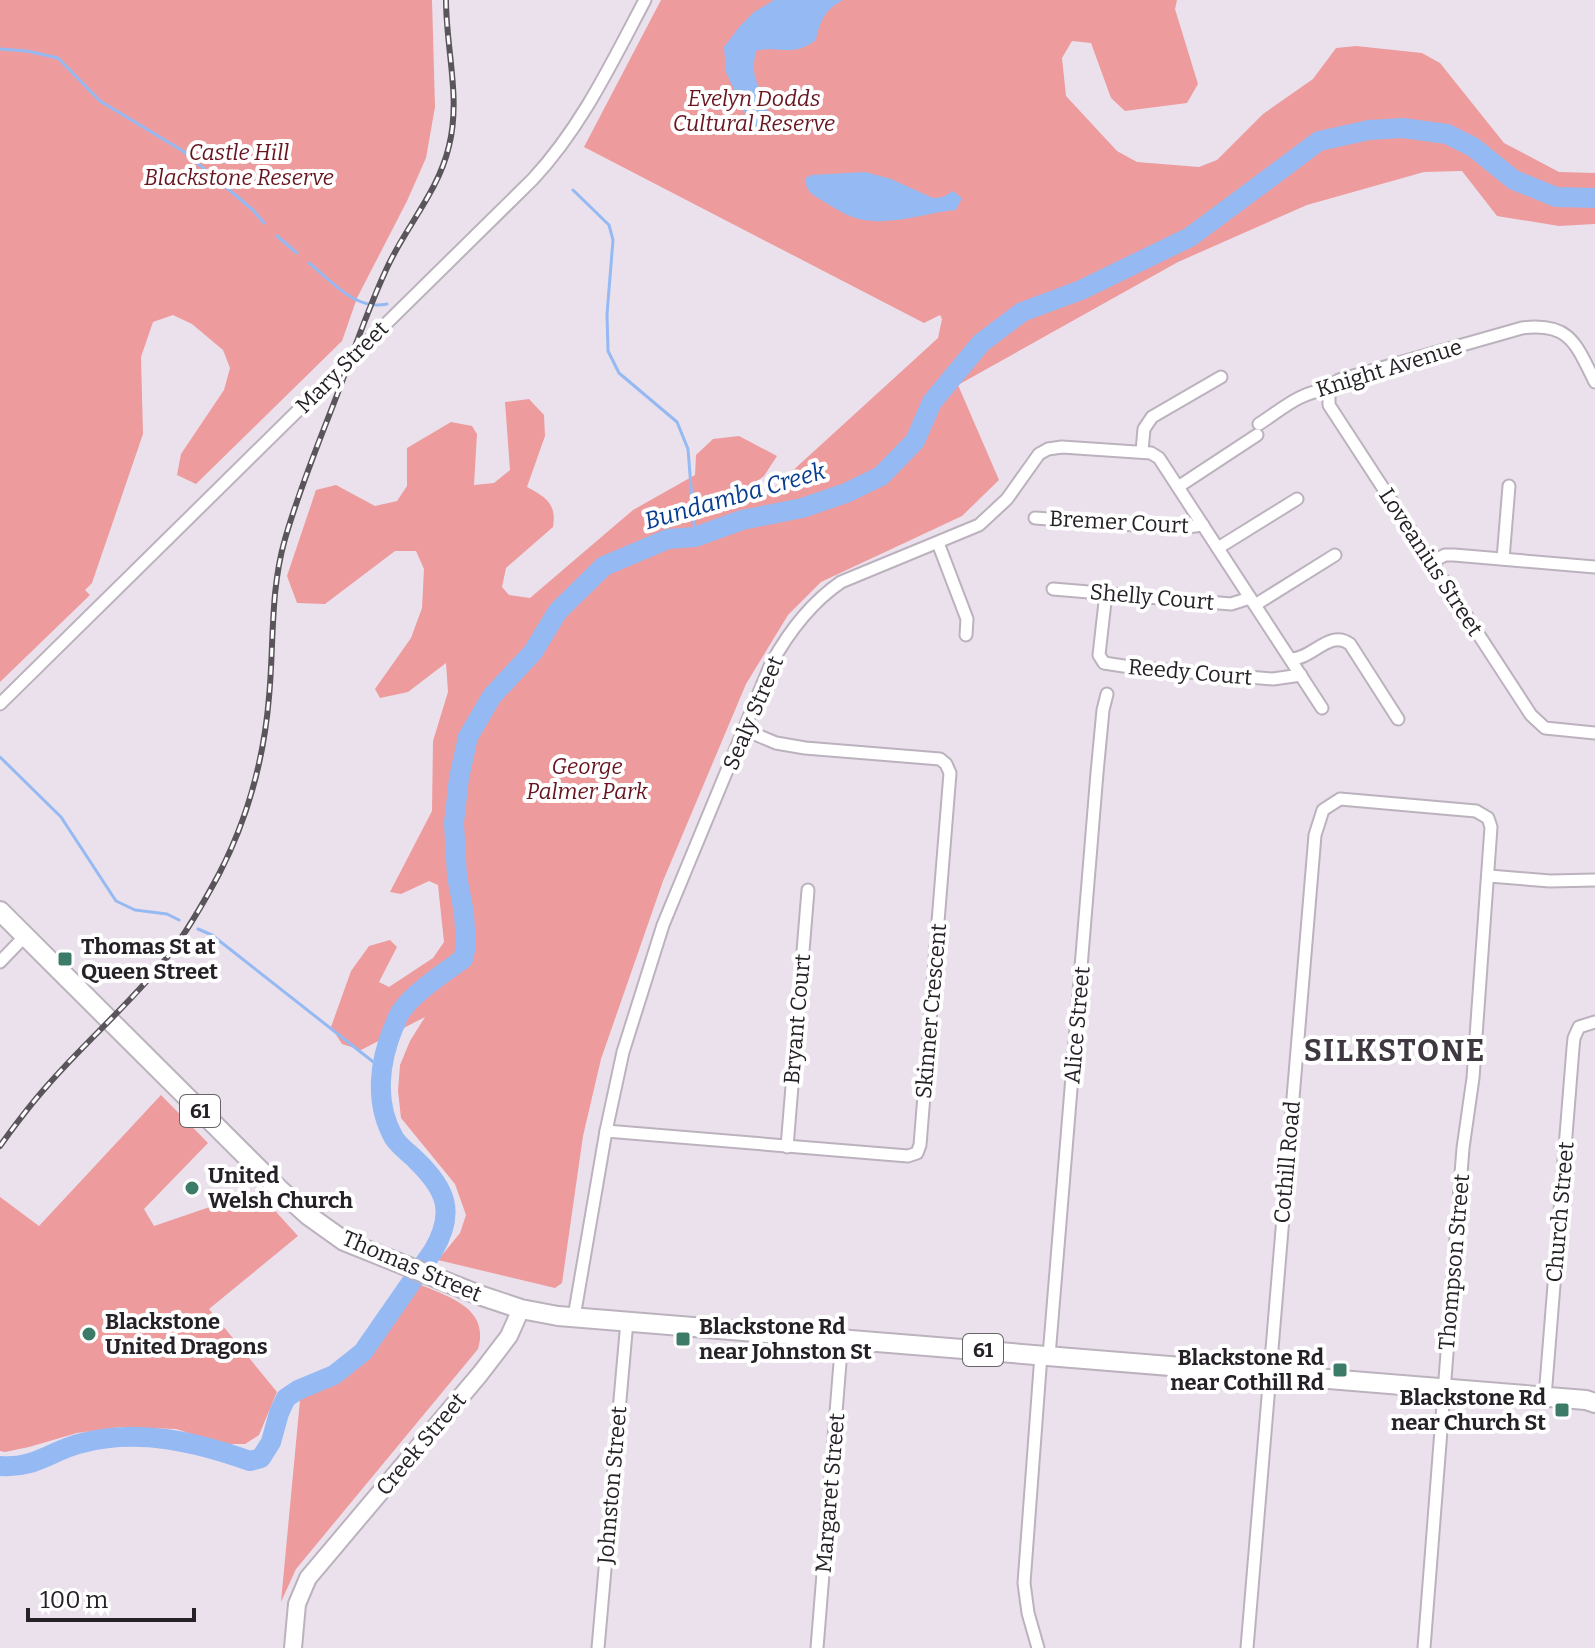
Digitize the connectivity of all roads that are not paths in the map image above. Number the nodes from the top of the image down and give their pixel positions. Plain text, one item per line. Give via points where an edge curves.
1 (645, 0) edge
2 (1221, 377) dead end
3 (1595, 382) edge
4 (1329, 390) junction
5 (1142, 451) junction
6 (1509, 486) dead end
7 (1178, 487) junction
8 (1297, 499) dead end
9 (1035, 518) dead end
10 (1203, 525) junction
11 (938, 543) junction
12 (1218, 548) junction
13 (1335, 555) dead end
14 (1503, 559) junction
15 (1431, 562) junction
16 (1595, 567) edge
17 (1053, 589) dead end
18 (1106, 593) junction
19 (1252, 602) junction
20 (966, 635) dead end
21 (1291, 659) junction
22 (1301, 675) junction
23 (1107, 694) dead end
24 (0, 704) edge
25 (1322, 708) dead end
26 (1398, 719) dead end
27 (745, 730) junction
28 (1595, 733) edge
29 (1489, 876) junction
30 (1595, 880) edge
31 (808, 890) dead end
32 (0, 911) edge
33 (25, 936) junction
34 (0, 962) edge
35 (1595, 1022) edge
36 (606, 1131) junction
37 (787, 1147) junction
38 (521, 1309) junction
39 (574, 1317) junction
40 (627, 1321) junction
41 (842, 1338) junction
42 (1045, 1356) junction
43 (1270, 1374) junction
44 (1445, 1388) junction
45 (1545, 1397) junction
46 (1592, 1401) edge
47 (293, 1648) edge
48 (598, 1648) edge
49 (817, 1648) edge
50 (1038, 1648) edge
51 (1247, 1648) edge
52 (1424, 1648) edge

1 - 24 street, Mary Street via 584,114 554,156
2 - 5 street via 1152,417 1144,429
3 - 4 street, Knight Avenue via 1571,338 1538,326 1339,380
4 - 7 street, Knight Avenue via 1301,397
4 - 15 street, Loveanius Street via 1329,405
5 - 7 street via 1159,458
5 - 11 street, Sealy Street via 1044,451 979,525
6 - 14 street
7 - 10 street
8 - 12 street
9 - 10 street, Bremer Court
10 - 12 street
11 - 20 street via 967,619
11 - 27 street, Sealy Street via 825,592 771,664
12 - 19 street
13 - 19 street
14 - 15 street via 1445,555
14 - 16 street
15 - 28 street, Loveanius Street via 1531,715 1545,728
17 - 18 street, Shelly Court
18 - 19 street, Shelly Court
18 - 22 street, Reedy Court via 1099,655 1104,663 1273,679
19 - 21 street
21 - 22 street
21 - 26 street via 1343,639
22 - 25 street
23 - 42 street, Alice Street
27 - 36 street, Sealy Street via 663,925 623,1052
27 - 37 street, Skinner Crescent via 805,748 940,759 950,773 917,1153
29 - 30 street
29 - 43 street, Cothill Road via 1491,827 1484,814 1340,799 1323,810 1310,882
29 - 44 street, Thompson Street
31 - 37 street, Bryant Court
32 - 33 main road, Thomas Street / 61
33 - 34 street
33 - 38 main road, Thomas Street / 61 via 309,1216 344,1241
35 - 45 street, Church Street via 1579,1027 1574,1038
36 - 37 street, Skinner Crescent
36 - 39 street, Sealy Street
38 - 39 main road, 61
38 - 47 main road, Creek Street via 509,1336 480,1374 311,1573 297,1604
39 - 40 main road, 61
40 - 41 main road, 61
40 - 48 street, Johnston Street
41 - 42 main road, 61
41 - 49 street, Margaret Street
42 - 43 main road, 61
42 - 50 street, Alice Street via 1024,1583
43 - 44 main road, 61
43 - 51 street, Cothill Road
44 - 45 main road, 61
44 - 52 street, Thompson Street
45 - 46 main road, 61

